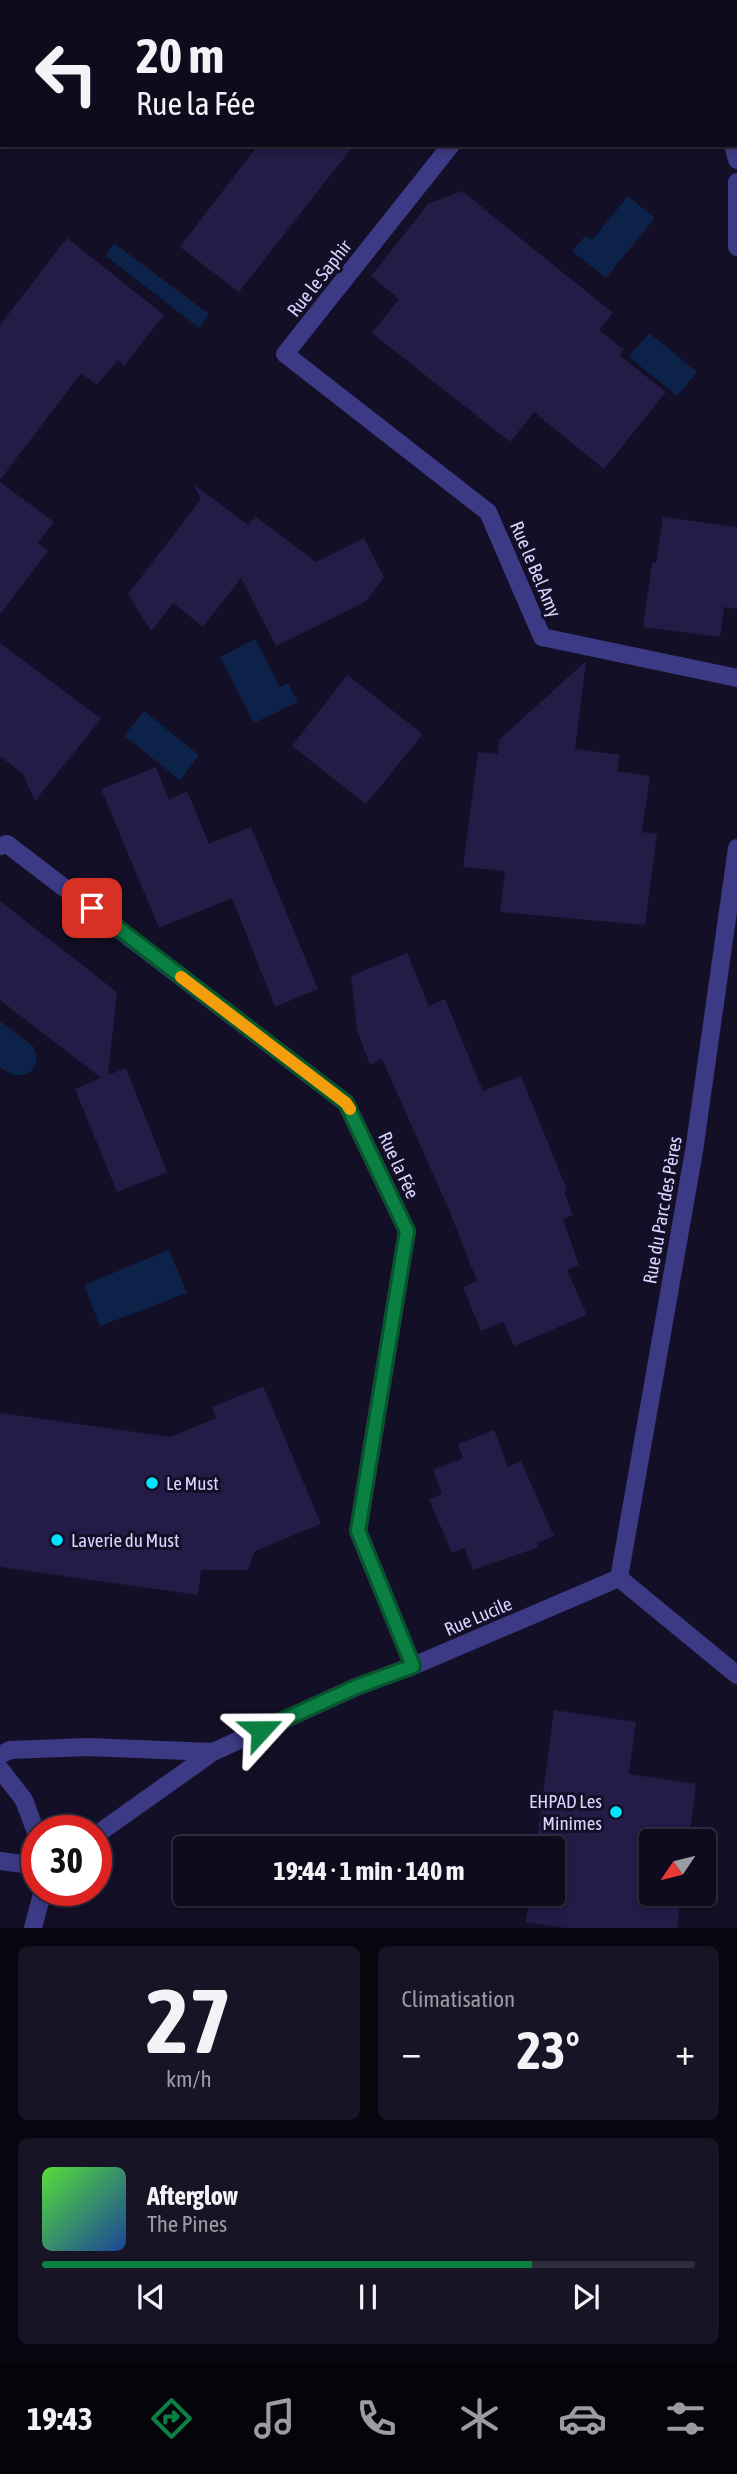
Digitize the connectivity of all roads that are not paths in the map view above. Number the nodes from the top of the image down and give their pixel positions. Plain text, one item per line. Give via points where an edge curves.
1 (448, 147) edge
2 (737, 182) edge
3 (737, 247) edge
4 (368, 421) joint
5 (737, 678) edge
6 (0, 846) edge
7 (737, 848) edge
8 (619, 1578) junction
9 (413, 1666) junction
10 (737, 1675) edge
11 (213, 1752) junction
12 (0, 1755) edge
13 (0, 1769) edge
14 (30, 1815) edge
15 (112, 1824) edge
16 (0, 1861) edge
17 (21, 1864) edge
18 (39, 1906) edge
19 (33, 1928) edge

1 - 4 street, Rue le Saphir via 285,354
2 - 3 street
4 - 5 street, Rue le Bel Amy via 488,512 542,637
6 - 9 street, Rue la Fée via 6,844 346,1103 407,1231 358,1531
7 - 8 street, Rue du Parc des Pères via 694,1152
8 - 9 street, Rue Lucile
8 - 10 street
9 - 11 street, Rue Lucile
11 - 12 street, Rue Lucile via 87,1747 10,1750
11 - 15 street, Rue Lucile
13 - 14 street
16 - 17 street
18 - 19 street

